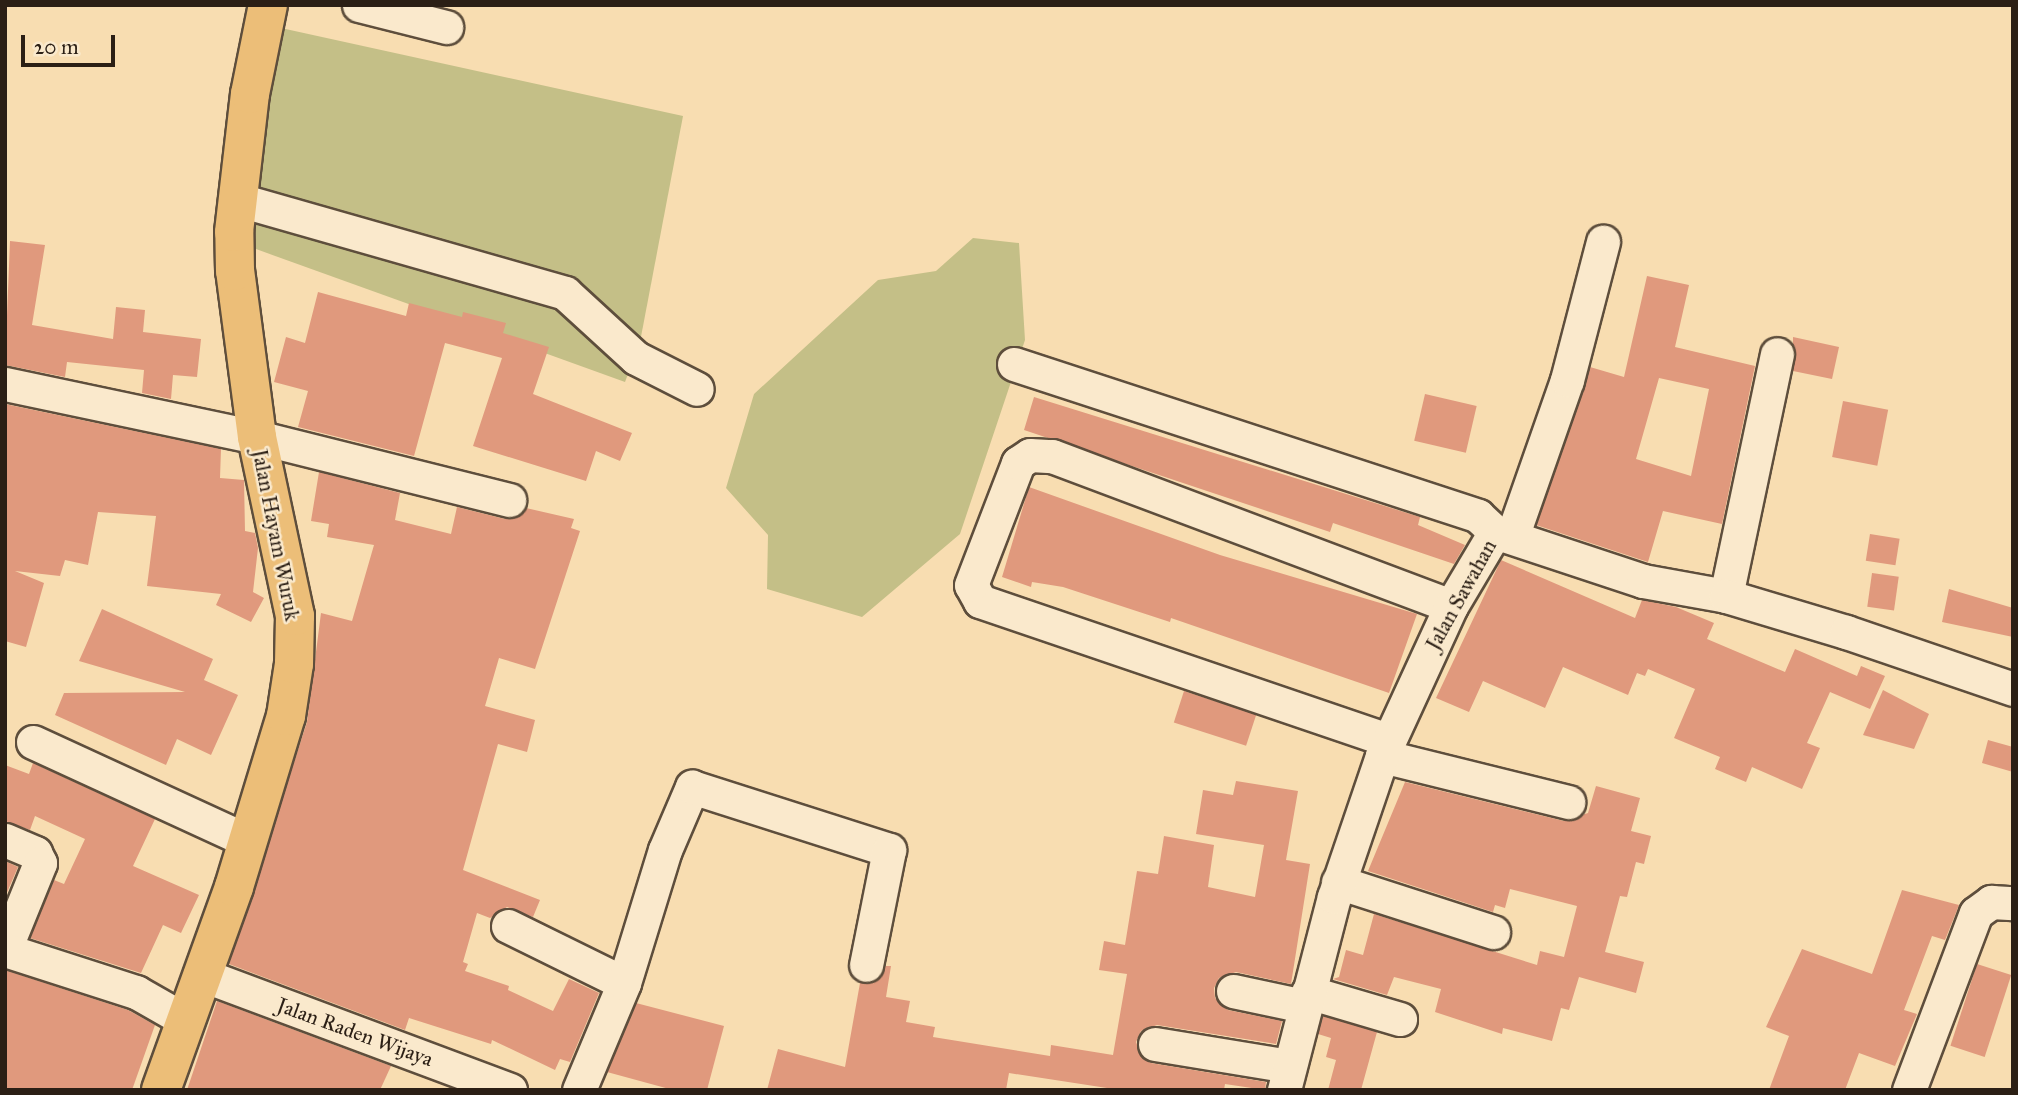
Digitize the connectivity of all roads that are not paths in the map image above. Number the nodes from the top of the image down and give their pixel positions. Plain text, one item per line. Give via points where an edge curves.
1 (268, 5) edge
2 (359, 5) edge
3 (446, 27) dead end
4 (239, 200) junction
5 (1603, 242) dead end
6 (1777, 354) dead end
7 (1014, 364) dead end
8 (5, 384) edge
9 (697, 389) dead end
10 (257, 437) junction
11 (509, 500) dead end
12 (1503, 535) junction
13 (1726, 596) junction
14 (1451, 606) junction
15 (2013, 690) edge
16 (33, 742) dead end
17 (1385, 748) junction
18 (1568, 802) dead end
19 (5, 841) edge
20 (248, 841) junction
21 (1339, 882) junction
22 (2013, 903) edge
23 (508, 926) dead end
24 (1493, 932) dead end
25 (5, 949) edge
26 (866, 965) dead end
27 (200, 974) junction
28 (624, 983) junction
29 (1233, 991) dead end
30 (1306, 999) junction
31 (1400, 1019) dead end
32 (186, 1020) junction
33 (1155, 1044) dead end
34 (1286, 1078) edge
35 (161, 1090) edge
36 (510, 1090) edge
37 (579, 1090) edge
38 (1909, 1090) edge

1 - 4 main road, Jalan Hayam Wuruk via 250,94
2 - 3 street
4 - 9 street via 565,293 636,358
4 - 10 main road, Jalan Hayam Wuruk via 235,271
5 - 12 street via 1567,380
6 - 13 street
7 - 12 street via 1478,516
8 - 10 street
10 - 11 street
10 - 20 main road, Jalan Hayam Wuruk via 295,616 286,716
12 - 13 street, Jalan Sawahan via 1643,581
12 - 14 street, Jalan Sawahan
13 - 15 street, Jalan Sawahan
14 - 17 street, Jalan Sawahan
14 - 17 street via 1052,456 1030,455 1018,463 971,585 980,601
16 - 20 street
17 - 18 street
17 - 21 street, Jalan Sawahan
19 - 25 street via 35,853 40,863
20 - 27 main road, Jalan Hayam Wuruk
21 - 24 street
21 - 30 street, Jalan Sawahan
22 - 38 street via 1991,902 1976,913
23 - 28 street
25 - 32 street via 136,992
26 - 28 street via 889,850 692,787 665,850
27 - 32 main road, Jalan Hayam Wuruk
27 - 36 street, Jalan Raden Wijaya
28 - 37 street
29 - 30 street
30 - 31 street
30 - 34 street, Jalan Sawahan
32 - 35 main road, Jalan Hayam Wuruk
33 - 34 street

